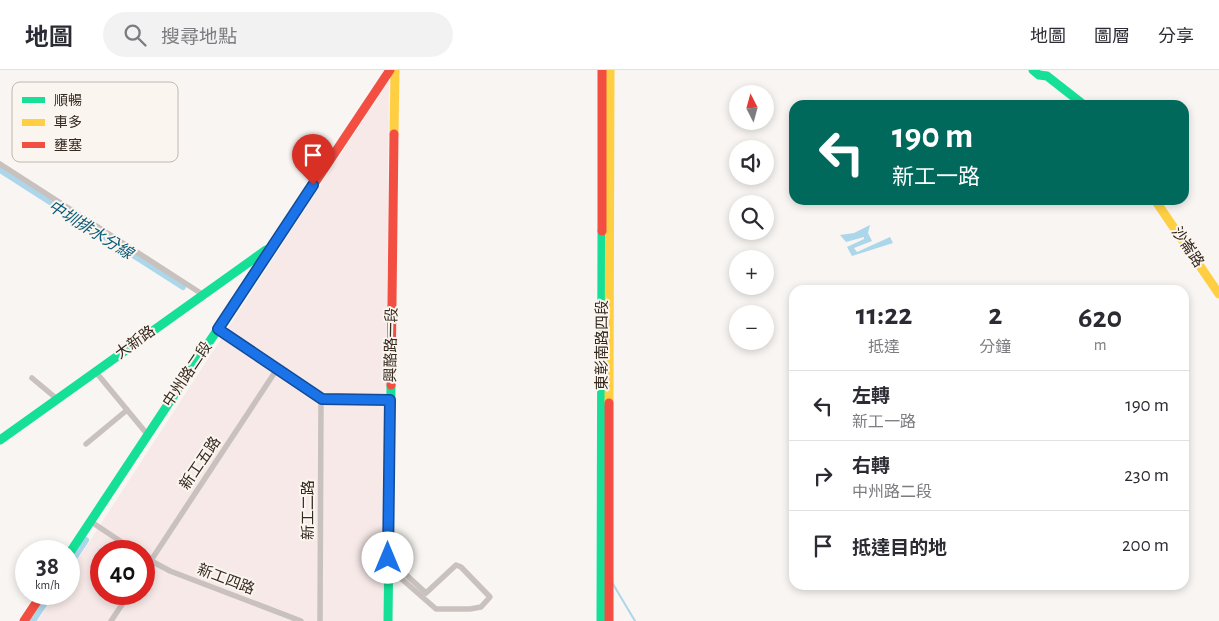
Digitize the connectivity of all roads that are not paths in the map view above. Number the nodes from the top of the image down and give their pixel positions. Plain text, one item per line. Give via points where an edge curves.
1 (390, 70) edge
2 (395, 70) edge
3 (602, 70) edge
4 (610, 70) edge
5 (1033, 70) edge
6 (1078, 100) edge
7 (0, 164) edge
8 (1158, 205) edge
9 (271, 246) junction
10 (202, 294) junction
11 (1219, 294) edge
12 (218, 329) junction
13 (277, 369) junction
14 (95, 371) junction
15 (32, 378) dead end
16 (57, 399) junction
17 (322, 399) junction
18 (390, 400) junction
19 (127, 410) junction
20 (147, 434) junction
21 (0, 440) edge
22 (86, 444) dead end
23 (90, 521) junction
24 (78, 540) edge
25 (119, 540) edge
26 (155, 553) edge
27 (388, 563) junction
28 (155, 564) edge
29 (35, 605) edge
30 (122, 605) edge
31 (24, 621) edge
32 (111, 621) edge
33 (301, 621) edge
34 (320, 621) edge
35 (388, 621) edge
36 (601, 621) edge
37 (609, 621) edge

1 - 9 street, 中州路二段
2 - 18 street, 興酪路一段
3 - 36 street, 東彰南路四段
4 - 37 street, 東彰南路四段
5 - 6 street via 1047,76
7 - 10 street
8 - 11 street, 沙崙路
9 - 10 street, 大新路
9 - 12 street, 中州路二段
10 - 14 street, 大新路
12 - 13 street
12 - 20 street, 中州路二段
13 - 17 street
13 - 26 street, 新工五路
14 - 16 street, 大新路
14 - 19 street
15 - 16 street
16 - 21 street, 大新路
17 - 18 street
17 - 34 street, 新工二路
18 - 27 street, 興酪路一段
19 - 20 street
19 - 22 street
20 - 23 street, 中州路二段
23 - 24 street, 中州路二段
23 - 25 street
27 - 27 street via 436,609 480,607 490,597 456,565 426,593
27 - 35 street, 興酪路一段
28 - 33 street, 新工四路
29 - 31 street
30 - 32 street

